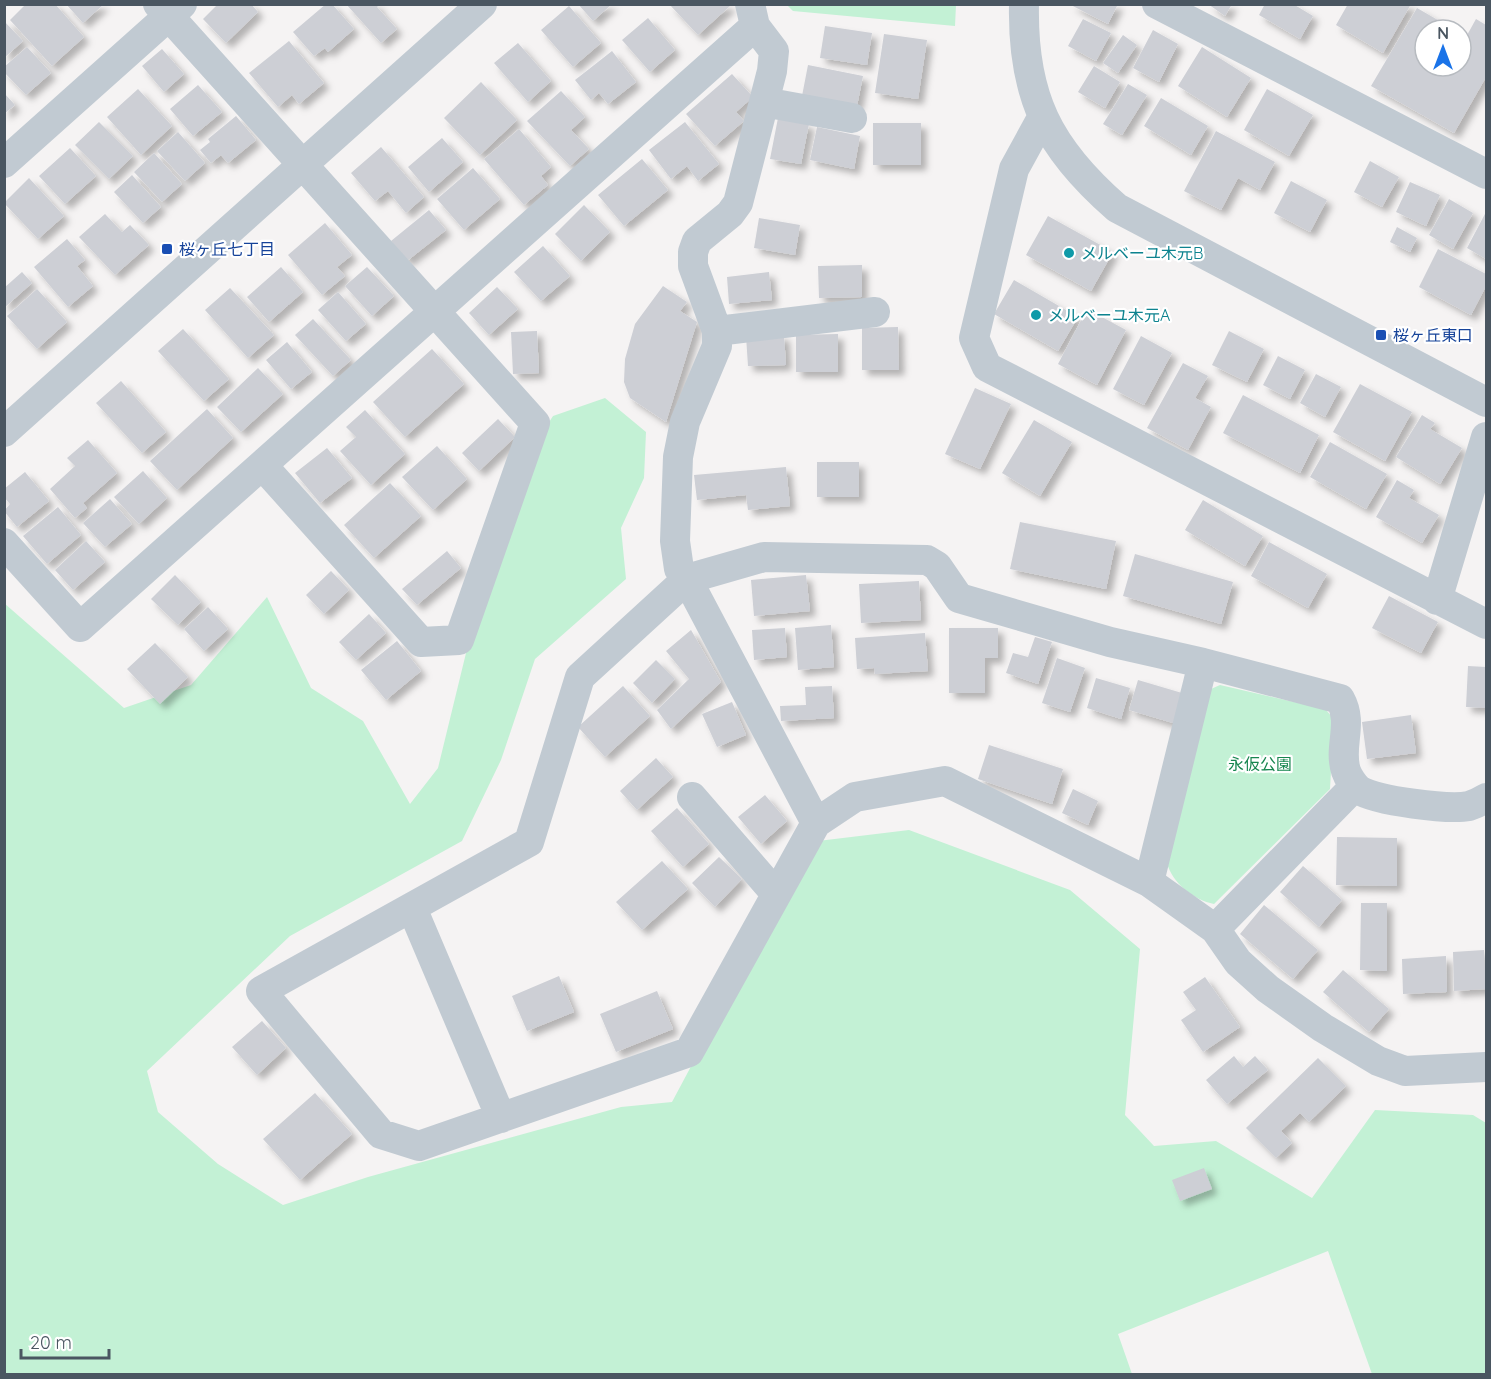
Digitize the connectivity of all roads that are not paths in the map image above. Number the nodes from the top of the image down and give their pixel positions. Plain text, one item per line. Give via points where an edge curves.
1 (482, 4) edge
2 (1024, 4) edge
3 (1157, 4) edge
4 (170, 9) edge
5 (753, 15) edge
6 (765, 102) junction
7 (1043, 116) junction
8 (852, 118) dead end
9 (4, 163) edge
10 (302, 165) junction
11 (1486, 174) edge
12 (434, 312) junction
13 (875, 312) dead end
14 (717, 332) junction
15 (1486, 402) edge
16 (4, 432) edge
17 (1486, 437) edge
18 (262, 465) junction
19 (4, 543) edge
20 (687, 579) junction
21 (1437, 600) junction
22 (1486, 624) edge
23 (1203, 663) junction
24 (1355, 786) junction
25 (692, 797) dead end
26 (1486, 798) edge
27 (816, 823) junction
28 (1149, 882) junction
29 (776, 894) junction
30 (412, 908) junction
31 (1215, 929) junction
32 (1486, 1067) edge
33 (501, 1118) junction

1 - 10 street
2 - 7 street via 1027,72
3 - 11 street
4 - 9 street
4 - 10 street
5 - 6 street via 774,51
5 - 12 street
6 - 8 street
6 - 14 street via 738,203 697,241 693,252 693,266
7 - 15 street via 1062,153 1117,208
7 - 21 street via 1014,169 974,338 987,367
10 - 12 street
10 - 16 street
12 - 18 street
12 - 18 street via 534,423 459,640 421,642
13 - 14 street
14 - 20 street via 717,346 685,422 678,457 675,541 679,569
17 - 21 street
18 - 19 street via 80,627
20 - 23 street via 764,557 927,560 937,566 959,598 1110,642
20 - 27 street
20 - 30 street via 580,677 529,843
21 - 22 street
23 - 24 street via 1340,699 1347,712 1344,764
23 - 28 street
24 - 26 street via 1375,797 1456,807 1470,806
24 - 31 street
25 - 29 street
27 - 28 street via 855,797 945,781
27 - 29 street
28 - 31 street
29 - 33 street via 689,1052
30 - 33 street
30 - 33 street via 261,991 381,1134 419,1146
31 - 32 street via 1238,962 1268,989 1378,1061 1405,1071

